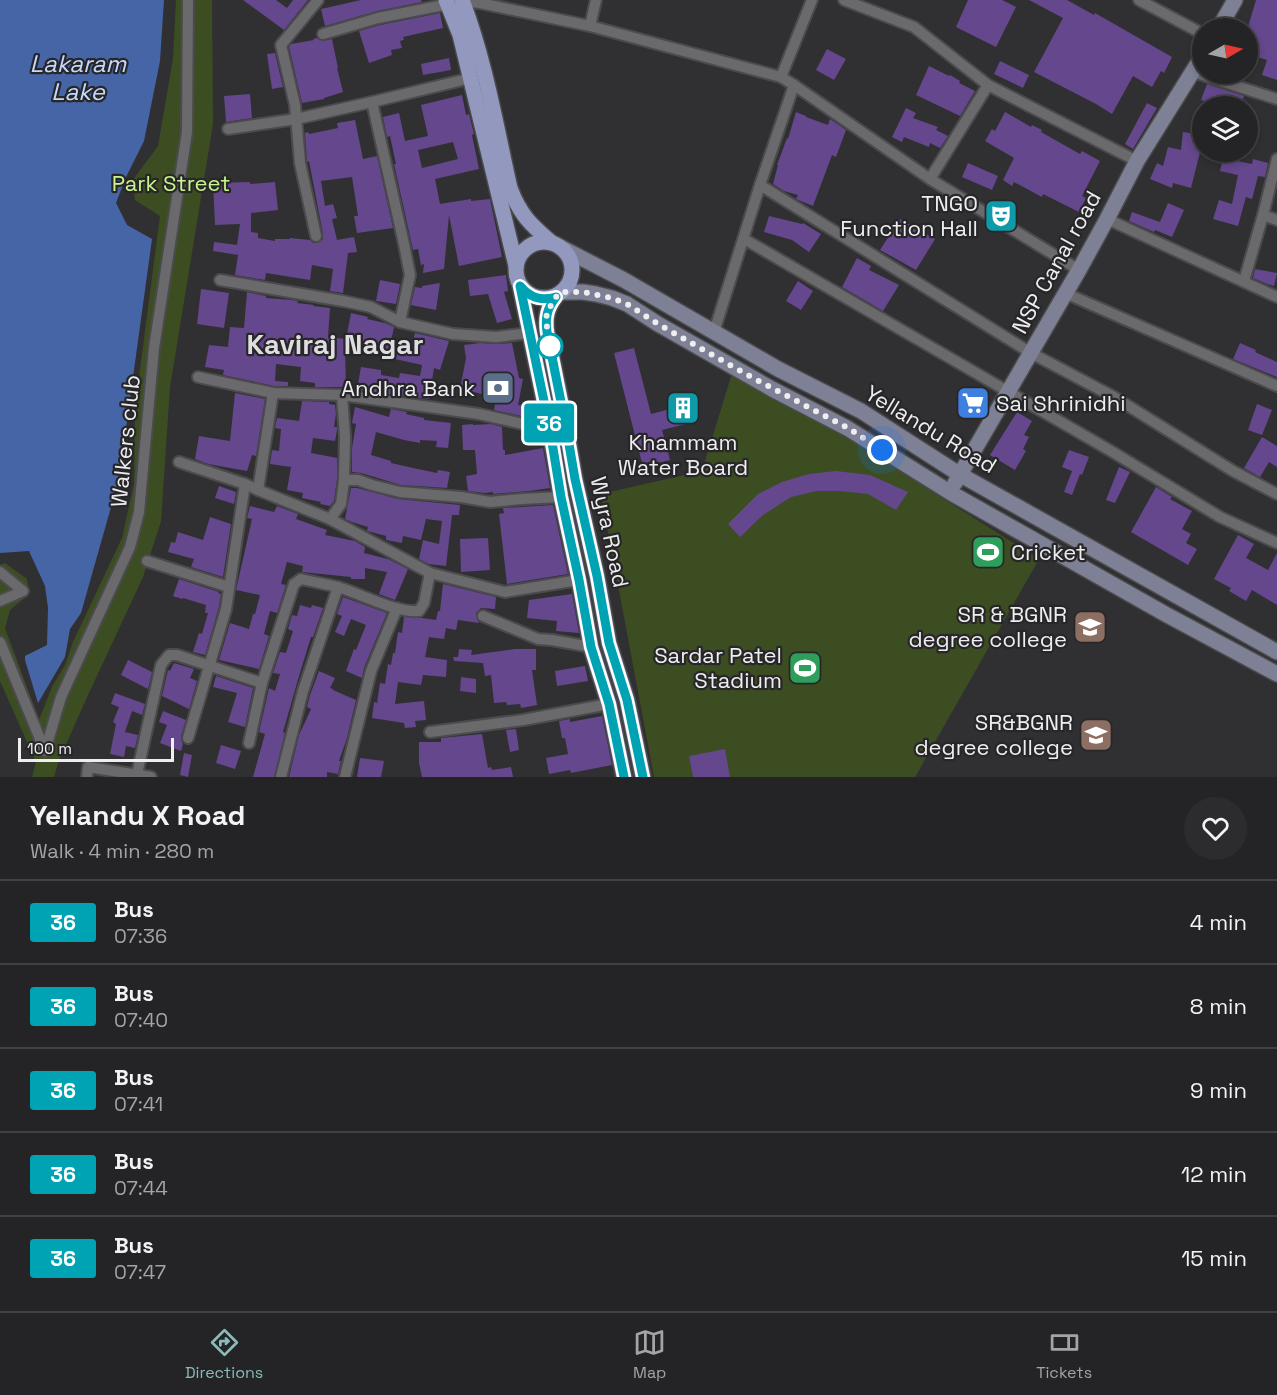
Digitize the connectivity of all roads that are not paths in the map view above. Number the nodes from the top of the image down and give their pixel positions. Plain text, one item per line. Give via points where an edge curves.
1 (188, 0) edge
2 (318, 0) edge
3 (596, 0) edge
4 (812, 0) edge
5 (844, 0) edge
6 (1139, 0) edge
7 (1235, 0) edge
8 (455, 1) edge
9 (1225, 18) edge
10 (590, 26) junction
11 (1192, 28) edge
12 (323, 34) dead end
13 (1192, 72) edge
14 (781, 77) junction
15 (471, 78) junction
16 (1230, 84) edge
17 (794, 85) junction
18 (988, 85) junction
19 (1277, 99) edge
20 (372, 102) junction
21 (296, 118) junction
22 (228, 129) dead end
23 (1277, 159) edge
24 (1137, 161) junction
25 (930, 180) junction
26 (760, 185) junction
27 (1263, 215) junction
28 (1107, 219) junction
29 (1277, 220) edge
30 (316, 236) dead end
31 (744, 239) junction
32 (556, 245) junction
33 (516, 266) junction
34 (1079, 270) junction
35 (220, 280) dead end
36 (1244, 281) junction
37 (520, 286) junction
38 (1065, 293) junction
39 (559, 294) junction
40 (1277, 297) edge
41 (400, 322) junction
42 (714, 332) junction
43 (530, 333) junction
44 (1031, 353) junction
45 (198, 377) dead end
46 (1277, 386) edge
47 (1009, 391) junction
48 (273, 393) junction
49 (342, 395) junction
50 (550, 430) junction
51 (179, 462) dead end
52 (959, 474) junction
53 (344, 480) junction
54 (245, 484) junction
55 (258, 490) junction
56 (951, 493) junction
57 (1277, 494) edge
58 (561, 497) junction
59 (330, 519) junction
60 (1277, 543) edge
61 (147, 561) dead end
62 (0, 572) edge
63 (430, 573) junction
64 (579, 580) junction
65 (229, 587) junction
66 (338, 587) junction
67 (0, 601) edge
68 (397, 608) junction
69 (483, 616) dead end
70 (0, 642) edge
71 (591, 647) junction
72 (1277, 652) edge
73 (210, 665) junction
74 (1277, 674) edge
75 (262, 683) junction
76 (609, 704) junction
77 (430, 732) dead end
78 (188, 738) dead end
79 (249, 742) dead end
80 (146, 776) edge
81 (87, 777) edge
82 (281, 777) edge
83 (345, 777) edge
84 (624, 777) edge
85 (643, 777) edge

1 - 70 street, Walkers club via 187,132 154,348 139,512 130,547 61,697 45,752
2 - 21 street via 281,45
3 - 10 street
4 - 14 street
5 - 18 street via 914,27
6 - 11 street
7 - 9 main road
8 - 10 street
8 - 12 street
8 - 15 main road, Wyra Road
8 - 32 main road, Wyra Road via 472,28 516,204 526,219
10 - 14 street
13 - 24 main road, NSP Canal road
14 - 17 street
15 - 20 street
15 - 33 main road, Wyra Road
16 - 19 street
17 - 25 street
17 - 26 street
18 - 24 street
18 - 25 street
20 - 21 street
20 - 41 street via 410,275
21 - 22 street
21 - 30 street via 300,163
23 - 27 street
24 - 28 main road, NSP Canal road
25 - 34 street
26 - 31 street
26 - 44 street
27 - 29 street
27 - 36 street
28 - 34 main road, NSP Canal road
28 - 36 street
31 - 42 street
31 - 47 street
32 - 33 main road via 533,244 525,249
32 - 39 main road, Wyra Road via 566,253 572,269 568,286
32 - 42 main road, Yellandu Road
33 - 37 main road, Wyra Road
34 - 38 main road, NSP Canal road
35 - 41 street via 343,301 371,308
36 - 40 street
37 - 39 main road via 540,299
37 - 43 main road, Wyra Road
38 - 44 main road, NSP Canal road
38 - 46 street
39 - 56 main road, Yellandu Road via 583,292 627,304 848,428
39 - 85 main road, Wyra Road via 547,312 547,332 609,643 627,700
41 - 43 street via 453,334 496,337
42 - 52 main road, Yellandu Road via 861,411
43 - 50 main road, Wyra Road
44 - 47 main road, NSP Canal road
44 - 57 street via 1114,397
45 - 48 street
47 - 52 main road, NSP Canal road
47 - 60 street via 1220,517
48 - 49 street
48 - 55 street
49 - 50 street via 479,414
49 - 53 street
50 - 58 main road, Wyra Road
51 - 54 street
52 - 56 main road, NSP Canal road
52 - 72 main road, Yellandu Road
53 - 58 street via 400,492 490,502
53 - 59 street via 341,504
54 - 55 street
54 - 65 street
55 - 59 street
56 - 74 main road, Yellandu Road
58 - 64 main road, Wyra Road
59 - 63 street
61 - 65 street
62 - 67 street via 23,591
63 - 64 street via 505,592
63 - 68 street via 419,611
64 - 71 main road, Wyra Road
65 - 73 street
66 - 68 street
66 - 75 street via 301,579 294,584
66 - 82 street via 303,691
68 - 83 street via 371,671
69 - 71 street via 538,639
71 - 76 main road, Wyra Road
73 - 75 street
73 - 78 street
73 - 80 street via 177,655 170,655 161,665
75 - 79 street
76 - 77 street
76 - 84 main road, Wyra Road
80 - 81 street via 88,767

